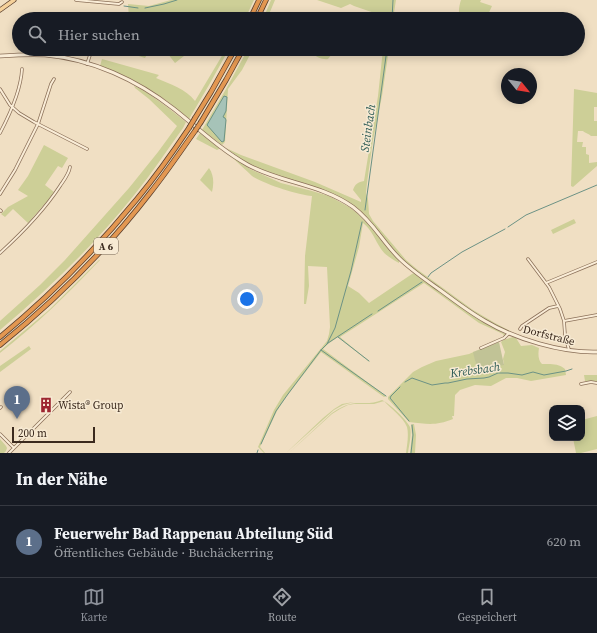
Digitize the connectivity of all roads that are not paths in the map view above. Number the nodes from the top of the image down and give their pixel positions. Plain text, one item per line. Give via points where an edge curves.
1 (14, 0) edge
2 (76, 0) edge
3 (259, 0) edge
4 (266, 0) edge
5 (122, 2) dead end
6 (0, 10) edge
7 (253, 12) edge
8 (260, 12) edge
9 (0, 56) edge
10 (12, 56) edge
11 (52, 56) edge
12 (90, 56) edge
13 (231, 56) edge
14 (239, 56) edge
15 (87, 64) junction
16 (22, 69) dead end
17 (54, 78) dead end
18 (0, 89) edge
19 (12, 107) junction
20 (38, 124) junction
21 (0, 133) edge
22 (87, 149) dead end
23 (70, 167) dead end
24 (0, 194) edge
25 (0, 253) edge
26 (528, 259) dead end
27 (597, 262) edge
28 (546, 284) junction
29 (558, 306) junction
30 (597, 315) edge
31 (564, 321) junction
32 (520, 330) dead end
33 (509, 333) junction
34 (0, 337) edge
35 (0, 346) edge
36 (480, 348) dead end
37 (569, 350) junction
38 (597, 352) edge
39 (597, 382) edge
40 (580, 384) dead end
41 (70, 392) dead end
42 (0, 434) edge
43 (14, 448) junction
44 (9, 453) edge

1 - 6 main road
2 - 5 street via 119,4
3 - 7 highway
4 - 8 highway
9 - 10 street, Dorfstraße
11 - 15 street, Dorfstraße
12 - 15 street
13 - 34 highway, A 6, bridge via 189,128 138,198 64,280
14 - 35 highway, A 6, bridge via 195,131 125,225 78,276
15 - 33 street, Dorfstraße via 146,89 249,166 345,202 366,218 406,264 472,313
16 - 19 street
17 - 20 street
18 - 19 street
19 - 20 street
19 - 21 street
20 - 22 street
20 - 24 street
23 - 25 street via 68,175 49,202 22,234
26 - 28 street
27 - 28 street
28 - 29 street
29 - 31 street
29 - 32 street via 549,308
30 - 31 street
31 - 37 street
33 - 36 street via 504,338
33 - 37 street, Dorfstraße
37 - 38 street, Dorfstraße
39 - 40 street
41 - 43 street
42 - 43 street
43 - 44 street

